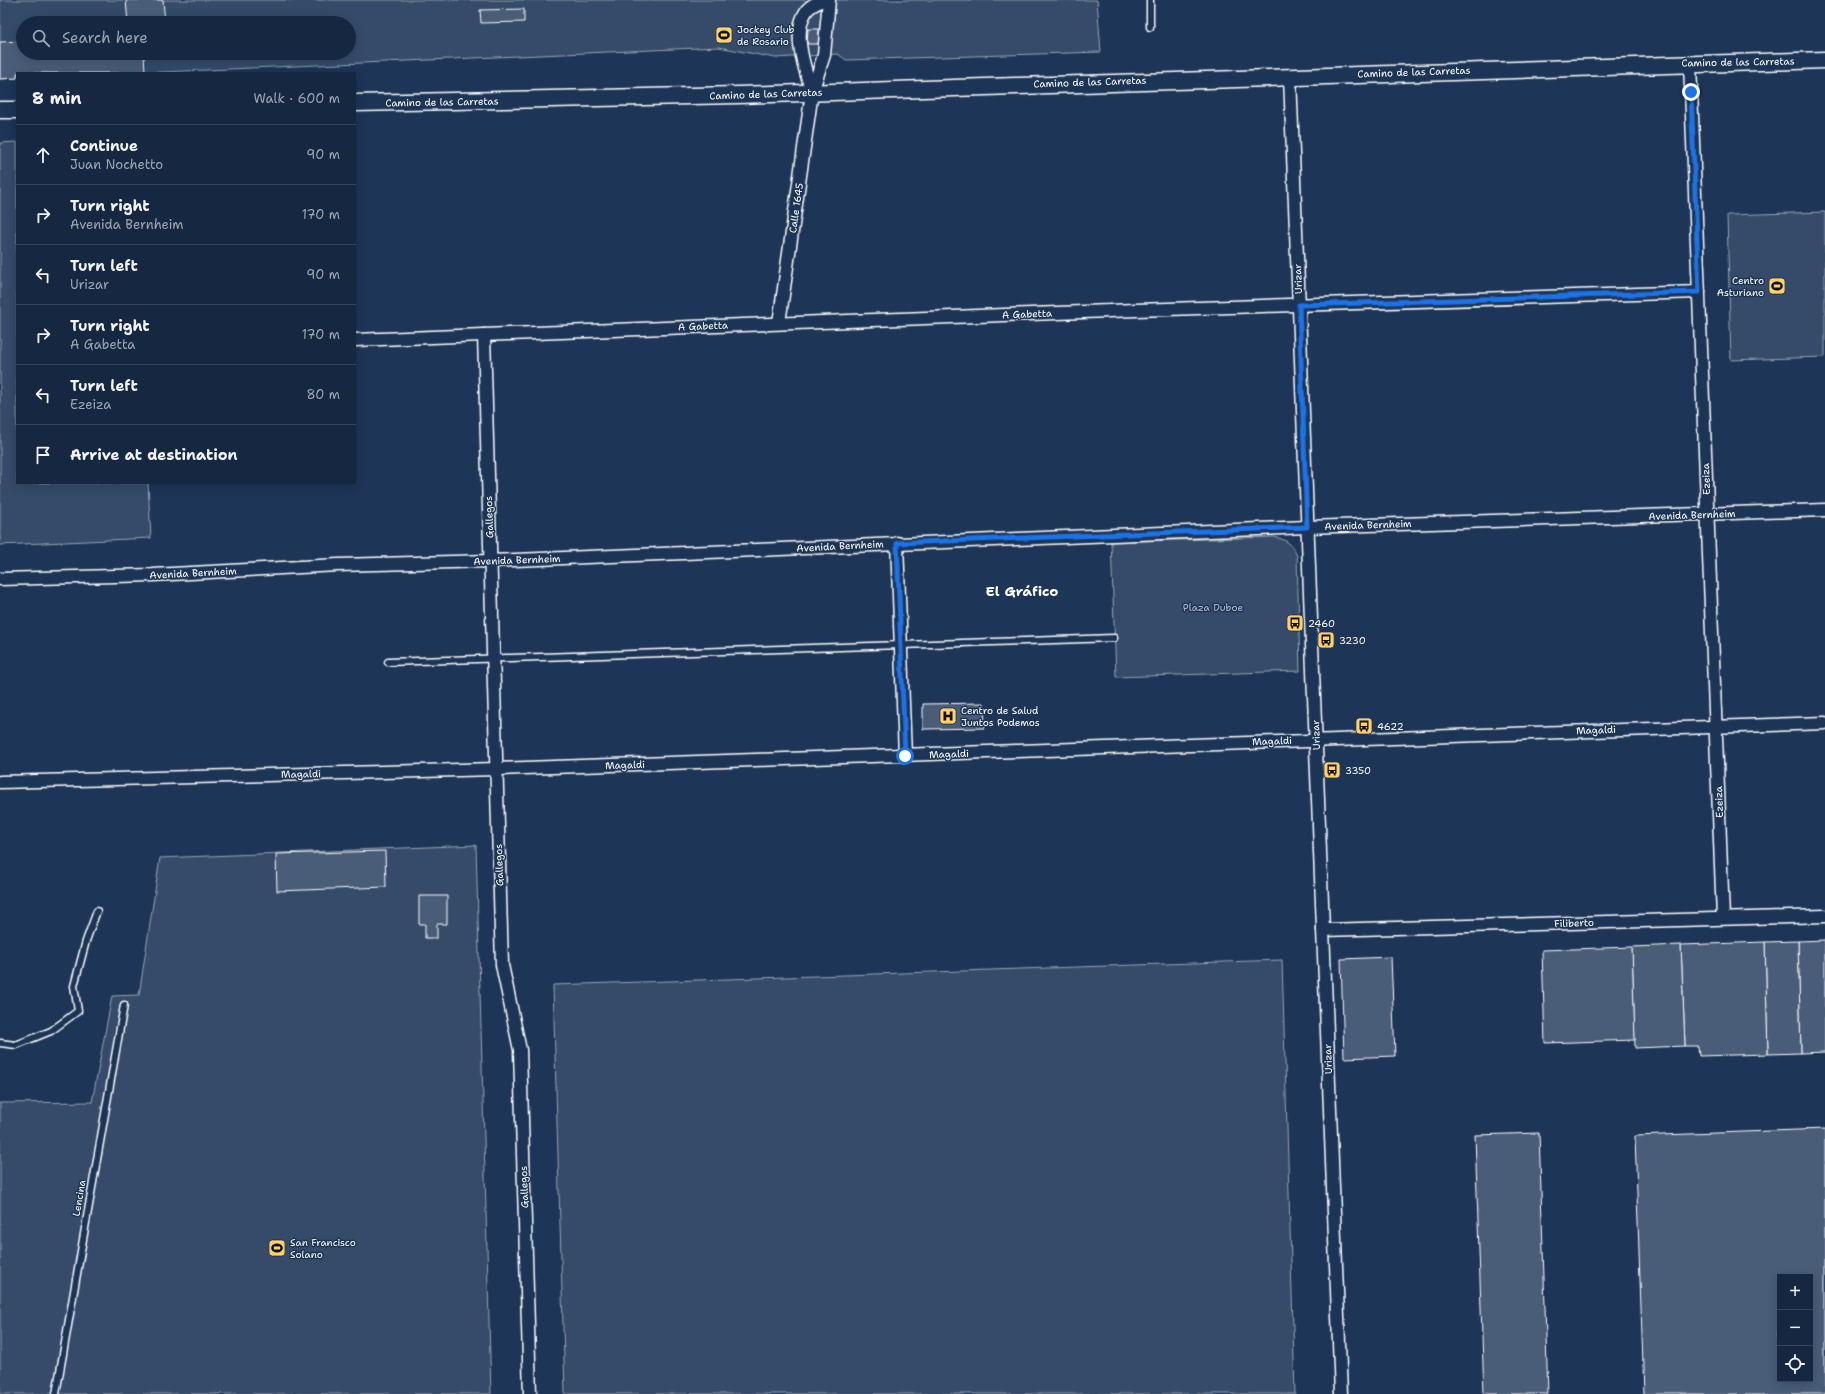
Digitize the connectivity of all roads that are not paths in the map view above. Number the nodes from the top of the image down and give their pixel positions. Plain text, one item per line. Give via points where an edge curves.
1 (822, 0) edge
2 (829, 0) edge
3 (1150, 0) edge
4 (1150, 27) dead end
5 (1825, 60) edge
6 (1690, 63) junction
7 (1290, 76) junction
8 (812, 92) junction
9 (356, 104) edge
10 (0, 110) edge
11 (16, 110) edge
12 (1699, 292) junction
13 (1299, 305) junction
14 (780, 324) junction
15 (484, 335) junction
16 (356, 340) edge
17 (1825, 510) edge
18 (1707, 514) junction
19 (1307, 527) junction
20 (897, 543) junction
21 (490, 561) junction
22 (0, 579) edge
23 (1114, 638) dead end
24 (901, 645) junction
25 (493, 659) junction
26 (388, 662) dead end
27 (1825, 723) edge
28 (1716, 726) junction
29 (1316, 740) junction
30 (905, 756) junction
31 (496, 769) junction
32 (0, 782) edge
33 (97, 911) dead end
34 (1825, 916) edge
35 (1723, 918) junction
36 (1323, 930) junction
37 (124, 1005) dead end
38 (0, 1043) edge
39 (56, 1394) edge
40 (530, 1394) edge
41 (1341, 1394) edge

1 - 8 street via 807,10 800,27 801,56
2 - 8 street via 824,55
3 - 4 lane
5 - 6 street, Camino de las Carretas
6 - 7 street, Camino de las Carretas
6 - 12 street, Ezeiza
7 - 8 street, Camino de las Carretas
7 - 13 street, Urizar
8 - 9 street, Camino de las Carretas
8 - 14 street, Calle 1645
10 - 11 street
12 - 13 street, A Gabetta
12 - 18 street, Ezeiza
13 - 14 street, A Gabetta
13 - 19 street, Urizar
14 - 15 street, A Gabetta
15 - 16 street, A Gabetta
15 - 21 street, Gallegos
17 - 18 street, Avenida Bernheim
18 - 19 street, Avenida Bernheim
18 - 28 street, Ezeiza
19 - 20 street, Avenida Bernheim
19 - 29 street, Urizar
20 - 21 street, Avenida Bernheim
20 - 24 street
21 - 22 street, Avenida Bernheim
21 - 25 street, Gallegos
23 - 24 lane
24 - 25 lane
24 - 30 street
25 - 26 lane
25 - 31 street, Gallegos
27 - 28 street, Magaldi
28 - 29 street, Magaldi
28 - 35 street, Ezeiza
29 - 30 street, Magaldi
29 - 36 street, Urizar
30 - 31 street, Magaldi
31 - 32 street, Magaldi
31 - 40 street, Gallegos via 502,965 520,1050
33 - 38 lane via 74,986 78,1011 51,1032 16,1045
34 - 35 street, Filiberto
35 - 36 street, Filiberto
36 - 41 street, Urizar
37 - 39 lane, Lencina

